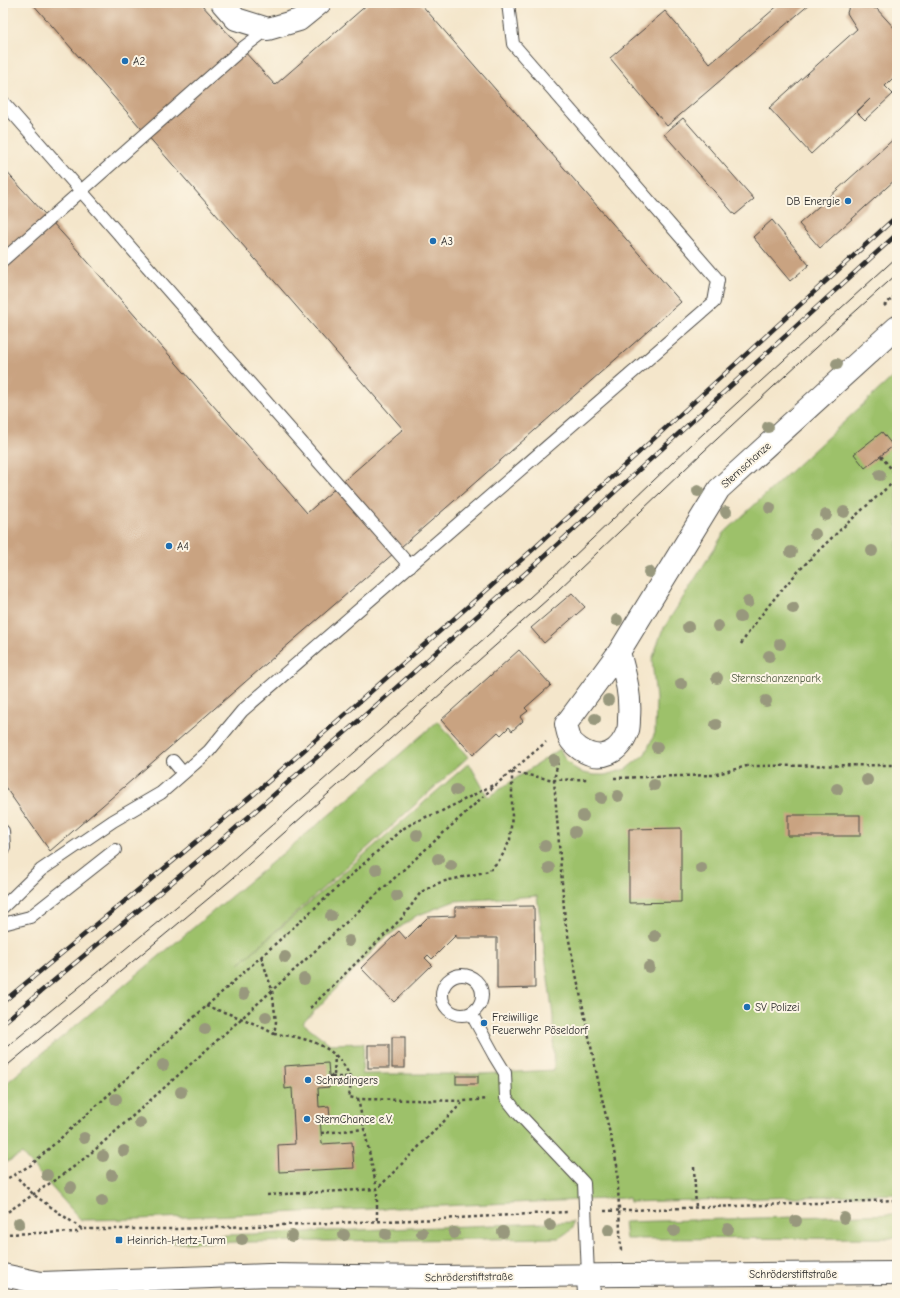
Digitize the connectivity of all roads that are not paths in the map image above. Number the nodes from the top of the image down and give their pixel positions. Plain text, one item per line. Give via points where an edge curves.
1 (222, 3) edge
2 (320, 3) edge
3 (508, 3) edge
4 (268, 29) junction
5 (3, 102) edge
6 (81, 191) junction
7 (3, 260) edge
8 (897, 327) edge
9 (410, 566) junction
10 (618, 652) junction
11 (173, 761) dead end
12 (183, 773) junction
13 (3, 831) edge
14 (115, 850) dead end
15 (3, 851) edge
16 (3, 906) edge
17 (3, 924) edge
18 (472, 1013) dead end
19 (897, 1273) edge
20 (3, 1275) edge
21 (41, 1283) junction
22 (588, 1285) edge
23 (22, 1295) edge

1 - 4 main road via 236,19
2 - 4 main road via 299,20
3 - 9 lane via 513,44 718,280 714,302
4 - 6 lane via 244,47
5 - 6 lane
6 - 7 lane
6 - 9 lane
8 - 10 main road, Sternschanze via 719,489
9 - 12 lane via 242,711 209,752
10 - 10 main road, Sternschanze via 628,684 628,730 621,743 610,754 587,754 569,738 566,724
11 - 12 lane
12 - 16 lane via 161,793 113,821 41,870
13 - 15 lane
14 - 17 lane via 30,918
18 - 22 lane via 505,1073 506,1098 584,1183
19 - 22 main road, Schröderstiftstraße via 622,1275
20 - 21 main road, Schröderstiftstraße
21 - 22 main road, Schröderstiftstraße via 269,1276 434,1277
21 - 23 main road

